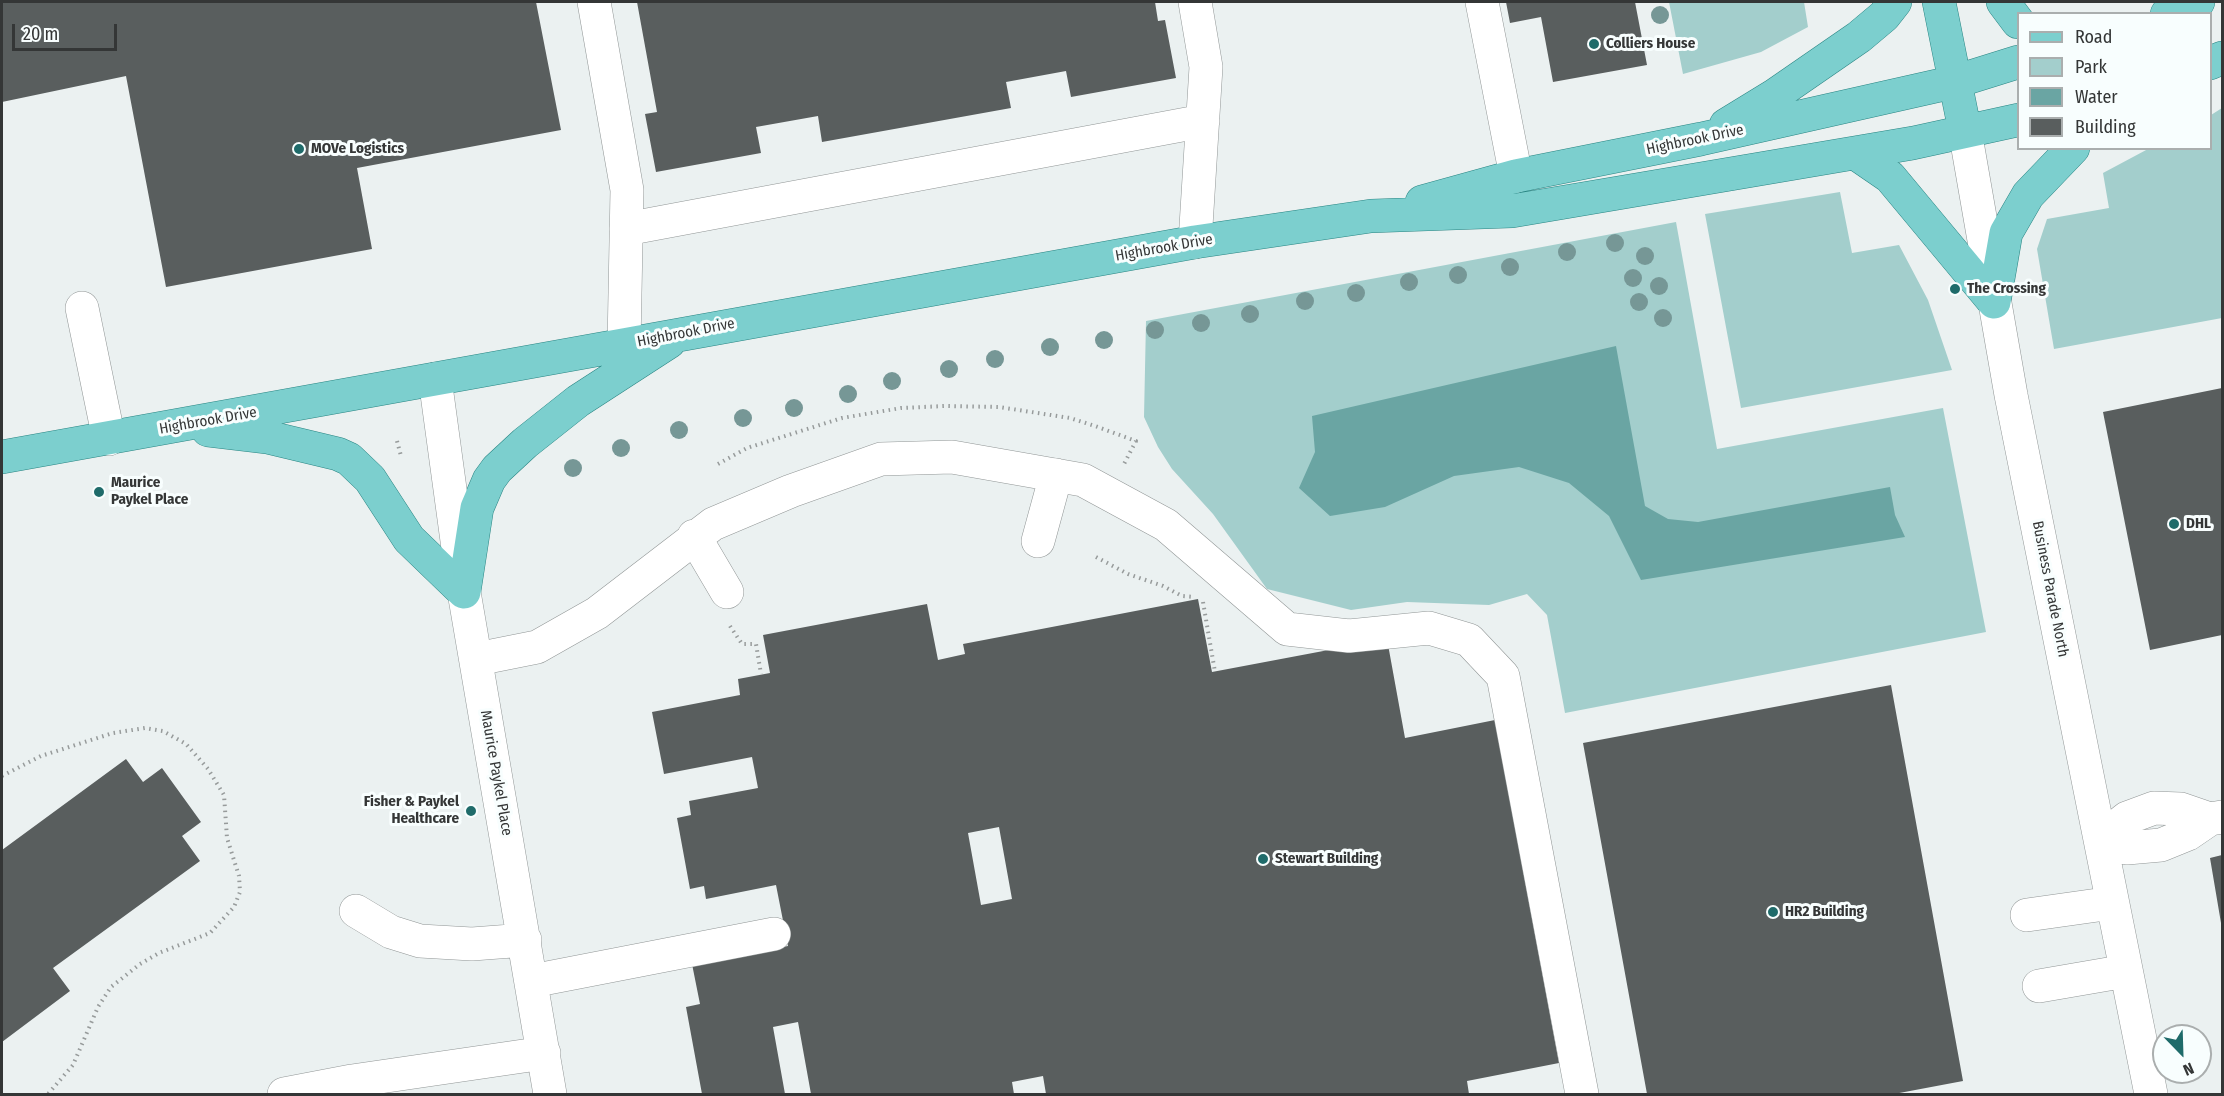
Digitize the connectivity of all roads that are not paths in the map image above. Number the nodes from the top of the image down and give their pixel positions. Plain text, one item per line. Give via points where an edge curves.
1 (594, 2) edge
2 (1195, 2) edge
3 (1482, 2) edge
4 (1895, 2) edge
5 (1939, 2) edge
6 (2003, 2) edge
7 (2198, 2) edge
8 (2172, 12) edge
9 (2017, 20) edge
10 (2017, 63) edge
11 (1954, 82) junction
12 (2017, 120) edge
13 (1203, 121) junction
14 (1965, 131) junction
15 (1701, 140) junction
16 (2071, 150) edge
17 (1855, 153) junction
18 (1516, 176) junction
19 (1371, 216) junction
20 (626, 229) junction
21 (1195, 242) junction
22 (1994, 302) junction
23 (82, 308) dead end
24 (683, 333) junction
25 (624, 345) junction
26 (435, 379) junction
27 (176, 426) junction
28 (109, 439) junction
29 (2, 457) edge
30 (1056, 476) junction
31 (694, 536) junction
32 (1038, 541) dead end
33 (464, 592) junction
34 (727, 592) dead end
35 (477, 659) junction
36 (2216, 818) edge
37 (2100, 839) junction
38 (2112, 903) junction
39 (356, 911) dead end
40 (2027, 915) dead end
41 (774, 934) dead end
42 (525, 940) junction
43 (2126, 971) junction
44 (532, 981) junction
45 (2039, 986) dead end
46 (544, 1053) junction
47 (284, 1095) edge
48 (550, 1095) edge
49 (1582, 1095) edge
50 (2151, 1095) edge

1 - 20 street via 627,190
2 - 13 street via 1206,67
3 - 18 street
4 - 15 main road via 1859,37
5 - 11 main road, Business Parade North
6 - 9 main road
7 - 8 main road
10 - 11 main road, Highbrook Drive
11 - 14 main road, Business Parade North
11 - 15 main road, Highbrook Drive
12 - 14 main road, Highbrook Drive
13 - 20 street
13 - 21 street
14 - 17 main road, Highbrook Drive
14 - 22 street, Business Parade North
15 - 18 main road, Highbrook Drive
16 - 22 main road via 2028,195 2006,233
17 - 19 main road, Highbrook Drive via 1512,211
17 - 22 main road via 1890,177
18 - 19 main road, Highbrook Drive
19 - 21 main road, Highbrook Drive
20 - 25 street
21 - 24 main road, Highbrook Drive
22 - 37 street, Business Parade North
23 - 28 street
24 - 25 main road, Highbrook Drive
24 - 33 main road via 578,401 497,469 477,508
25 - 26 main road, Highbrook Drive
26 - 27 main road, Highbrook Drive
26 - 33 street, Maurice Paykel Place
27 - 28 main road, Highbrook Drive
27 - 33 main road via 267,438 349,459 370,479 409,539
28 - 29 main road, Highbrook Drive
30 - 31 street via 952,457 881,459 791,491
30 - 32 street
30 - 49 street via 1083,480 1166,525 1287,629 1349,636 1430,628 1469,640 1503,676
31 - 34 street
31 - 35 street via 597,613 537,647
33 - 35 street, Maurice Paykel Place
35 - 42 street, Maurice Paykel Place
36 - 37 street via 2181,809 2154,808 2127,818
37 - 38 street, Business Parade North
38 - 40 street
38 - 43 street, Business Parade North
39 - 42 street via 391,932 420,941 472,944
41 - 44 street
42 - 44 street, Maurice Paykel Place
43 - 45 street
43 - 50 street, Business Parade North
44 - 46 street, Maurice Paykel Place
46 - 47 street
46 - 48 street, Maurice Paykel Place

